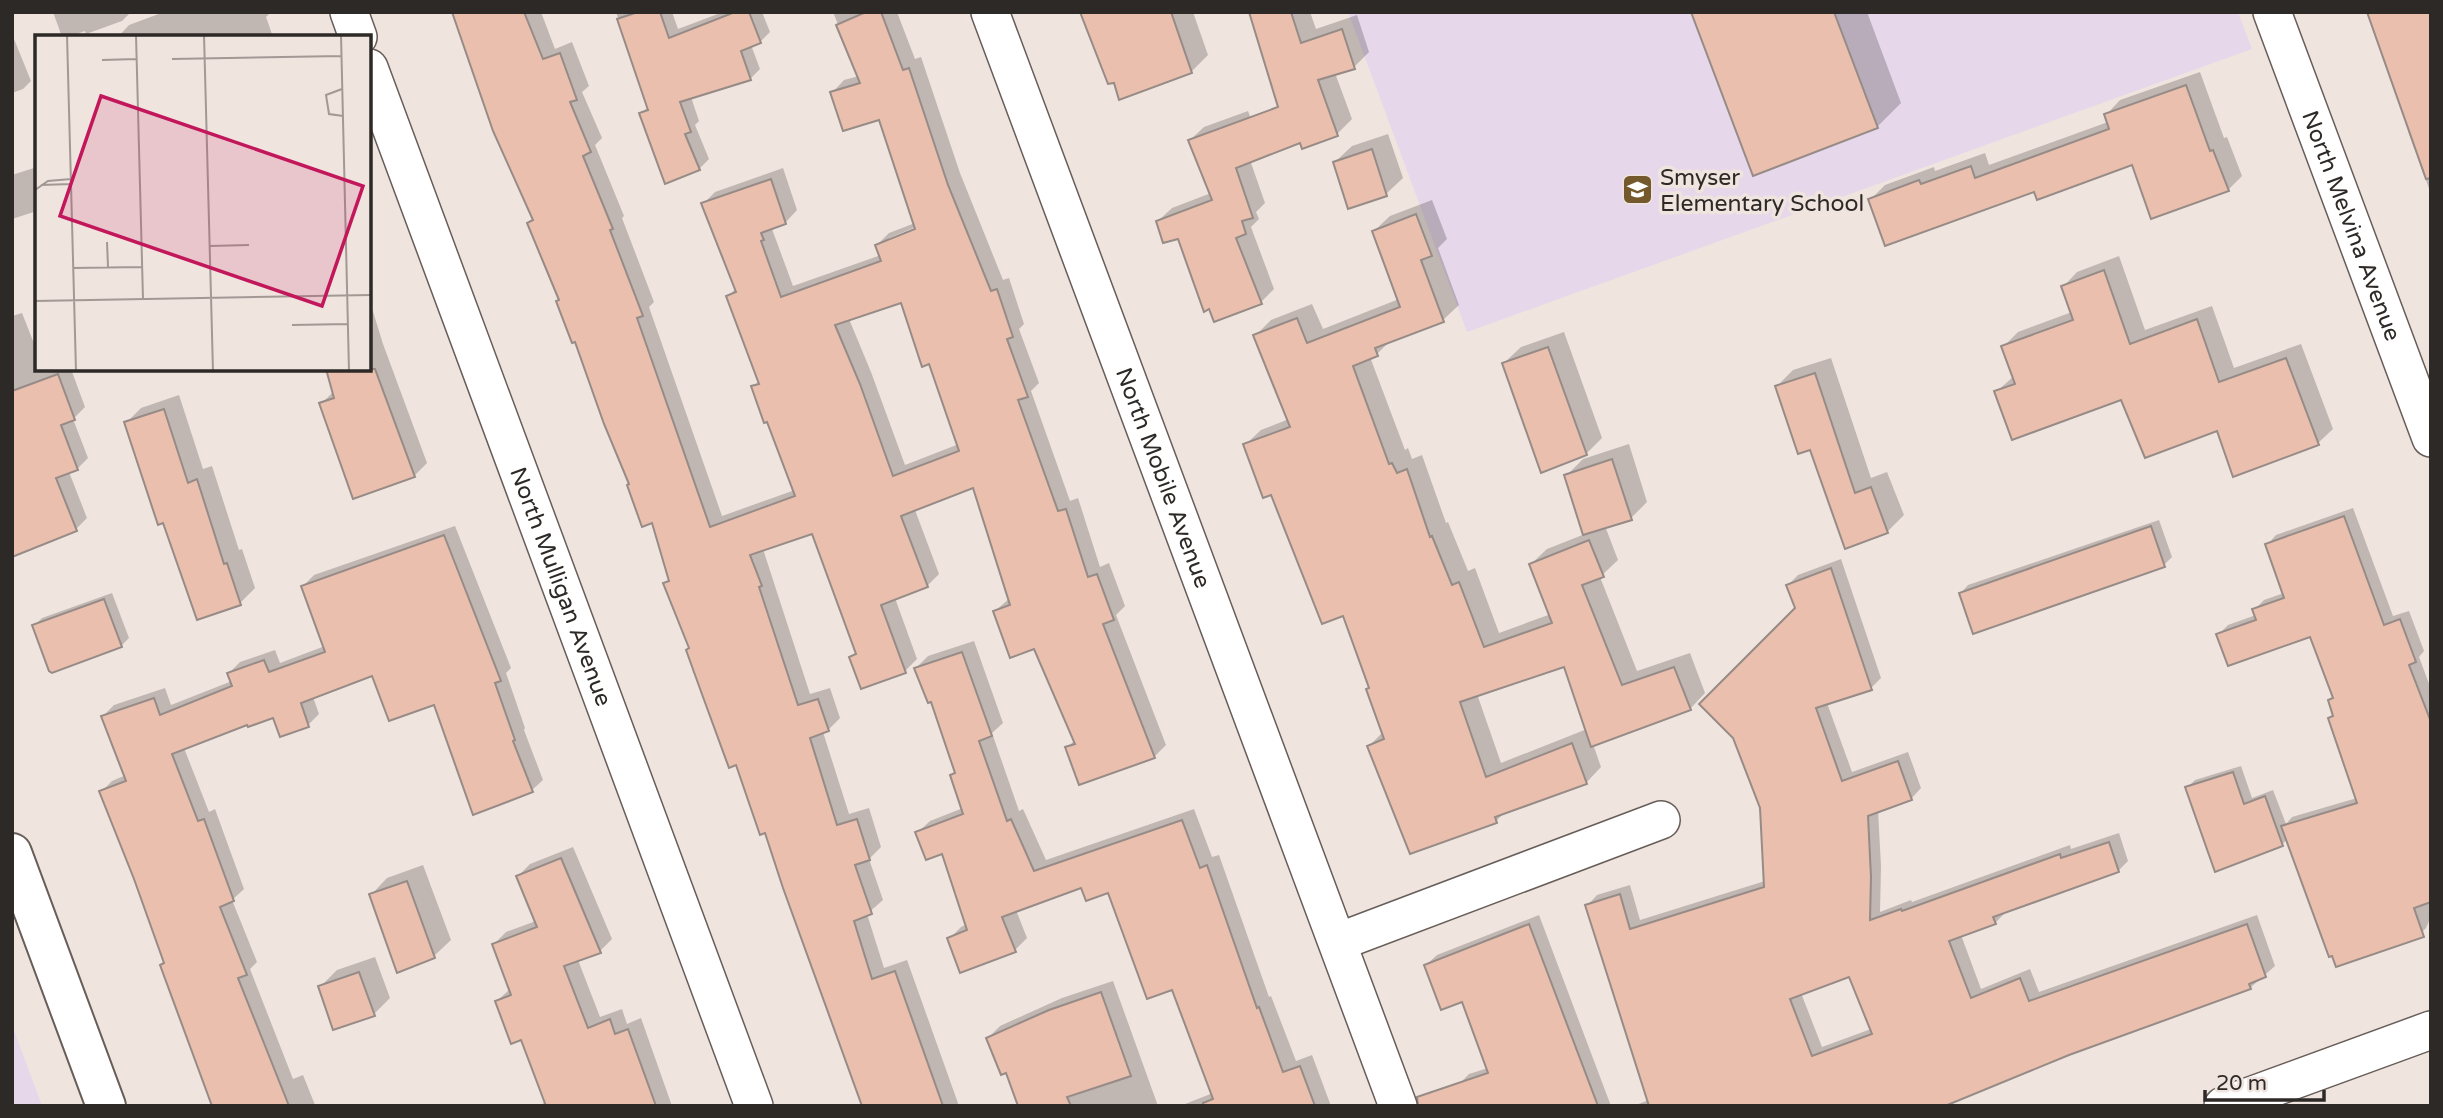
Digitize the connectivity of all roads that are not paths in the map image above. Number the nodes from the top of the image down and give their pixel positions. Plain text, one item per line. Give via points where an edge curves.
1 (349, 12) edge
2 (990, 12) edge
3 (2272, 12) edge
4 (357, 35) edge
5 (371, 73) edge
6 (2431, 438) edge
7 (1661, 820) dead end
8 (12, 853) edge
9 (1338, 942) junction
10 (2431, 1030) edge
11 (106, 1106) edge
12 (754, 1106) edge
13 (1398, 1106) edge
14 (2223, 1106) edge

1 - 4 street
2 - 9 street, North Mobile Avenue
3 - 6 street, North Melvina Avenue
5 - 12 street, North Mulligan Avenue
7 - 9 street
8 - 11 main road
9 - 13 street, North Mobile Avenue
10 - 14 street

